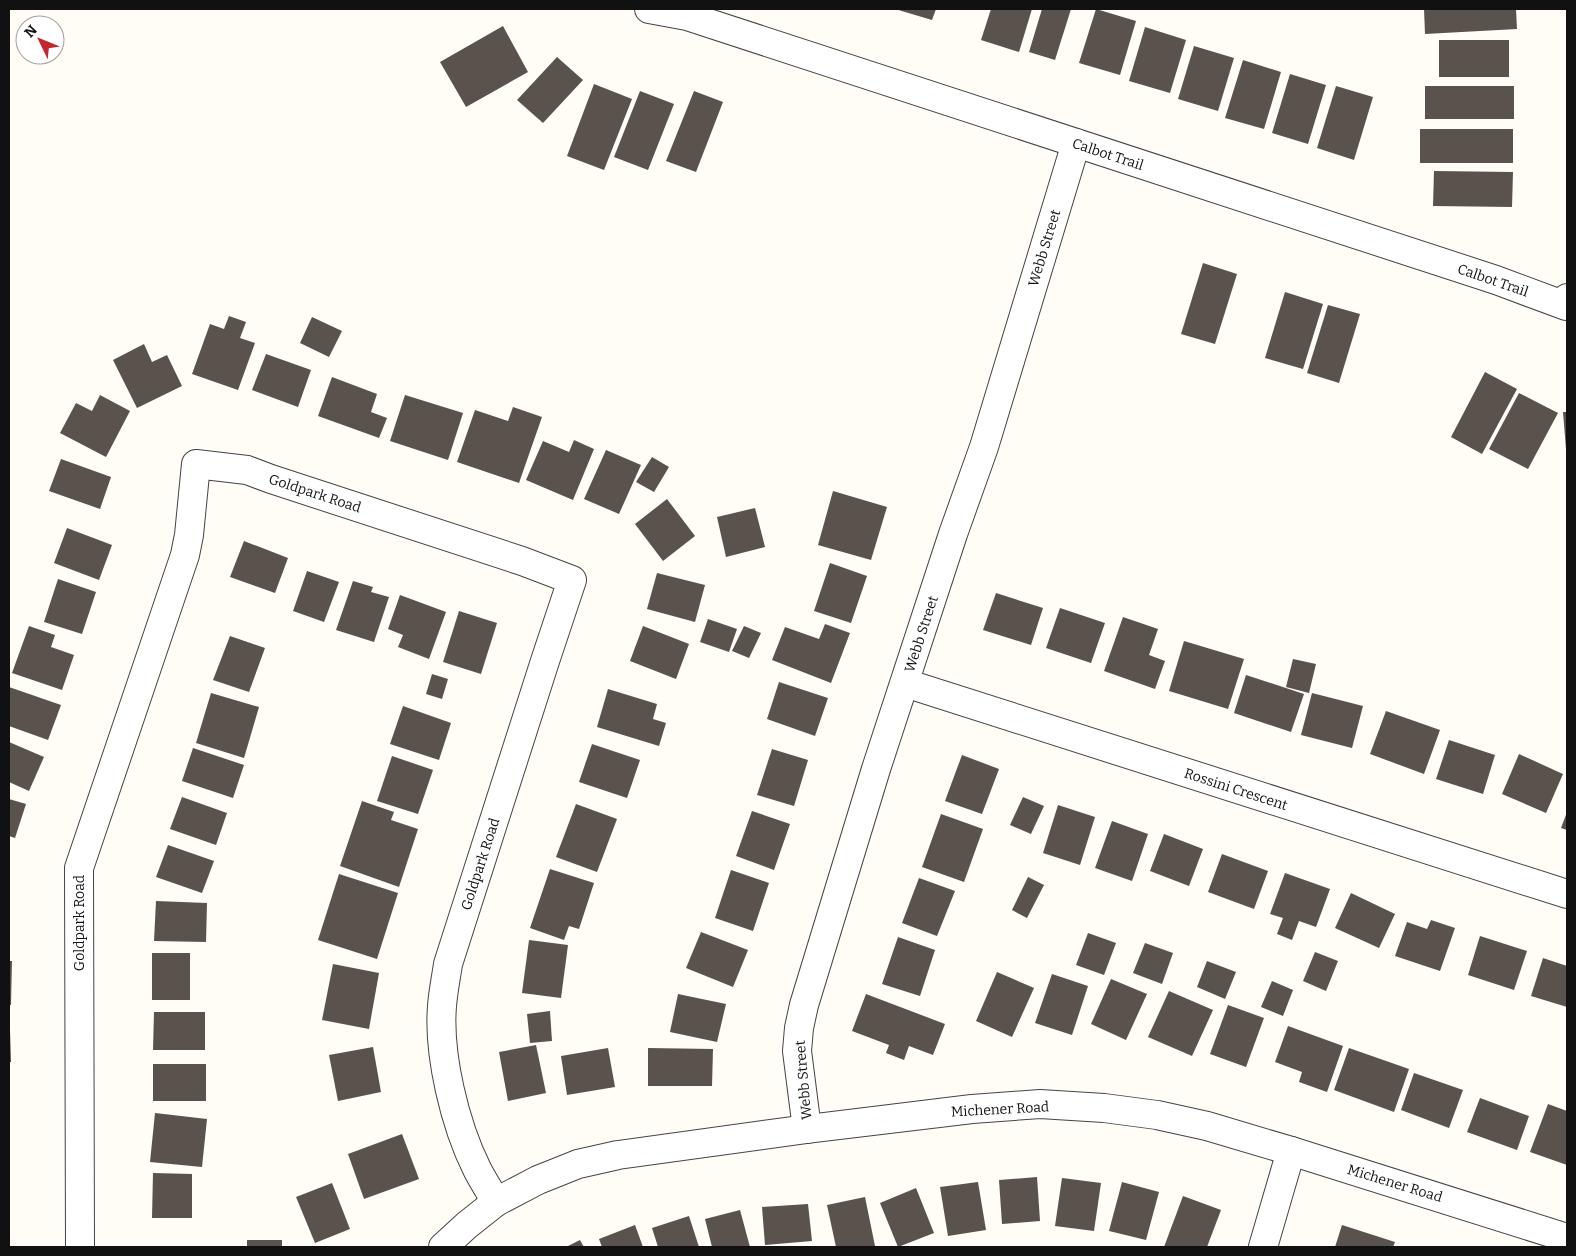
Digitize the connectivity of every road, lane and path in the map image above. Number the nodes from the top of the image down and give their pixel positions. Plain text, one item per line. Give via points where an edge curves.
1 (649, 9) edge
2 (1076, 143) junction
3 (1566, 302) edge
4 (905, 683) junction
5 (1567, 894) edge
6 (808, 1129) junction
7 (1291, 1151) junction
8 (496, 1202) junction
9 (1567, 1238) edge
10 (80, 1247) edge
11 (443, 1247) edge
12 (1263, 1247) edge

1 - 2 street, Calbot Trail via 687,16
2 - 3 street, Calbot Trail
2 - 4 street, Webb Street via 984,447
4 - 5 street, Rossini Crescent
4 - 6 street, Webb Street via 804,1005 797,1051
6 - 7 street, Michener Road via 972,1108 1049,1105 1158,1114
6 - 8 street, Michener Road via 618,1155 578,1164
7 - 9 street, Michener Road
7 - 12 street
8 - 10 street, Goldpark Road via 477,1168 451,1093 444,1053 442,1007 448,964 572,580 247,470 196,464 186,555 79,868
8 - 11 street, Michener Road

